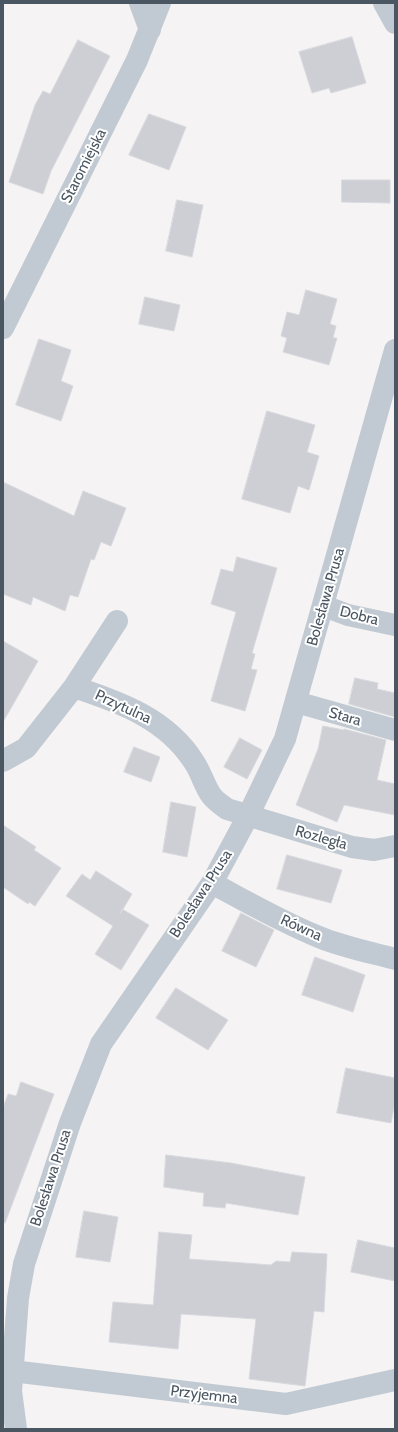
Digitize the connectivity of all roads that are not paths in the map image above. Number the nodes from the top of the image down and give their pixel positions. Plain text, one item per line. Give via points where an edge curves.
1 (140, 3) edge
2 (160, 3) edge
3 (384, 3) edge
4 (395, 23) edge
5 (150, 30) junction
6 (3, 328) edge
7 (395, 350) edge
8 (324, 606) junction
9 (117, 621) dead end
10 (395, 625) edge
11 (74, 687) junction
12 (296, 702) junction
13 (395, 730) edge
14 (3, 760) edge
15 (248, 816) junction
16 (395, 846) edge
17 (212, 883) junction
18 (395, 959) edge
19 (12, 1371) junction
20 (395, 1380) edge
21 (16, 1429) edge

1 - 5 street
2 - 5 street, Staromiejska
3 - 4 street
5 - 6 street, Staromiejska
7 - 8 street, Bolesława Prusa
8 - 10 street, Dobra via 348,615
8 - 12 street, Bolesława Prusa
9 - 11 street, Przytulna
11 - 14 street, Przytulna via 26,748
11 - 15 street, Przytulna via 114,700 148,716 175,738 194,762 211,796 228,809
12 - 13 street, Stara
12 - 15 street, Bolesława Prusa via 285,739
15 - 16 street, Rozległa via 352,847 374,850
15 - 17 street, Bolesława Prusa
17 - 18 street, Równa via 319,937 346,947
17 - 19 street, Bolesława Prusa via 108,1031 91,1066 67,1130 24,1264 18,1298
19 - 20 street, Przyjemna via 286,1404
19 - 21 street, Bolesława Prusa via 11,1392

